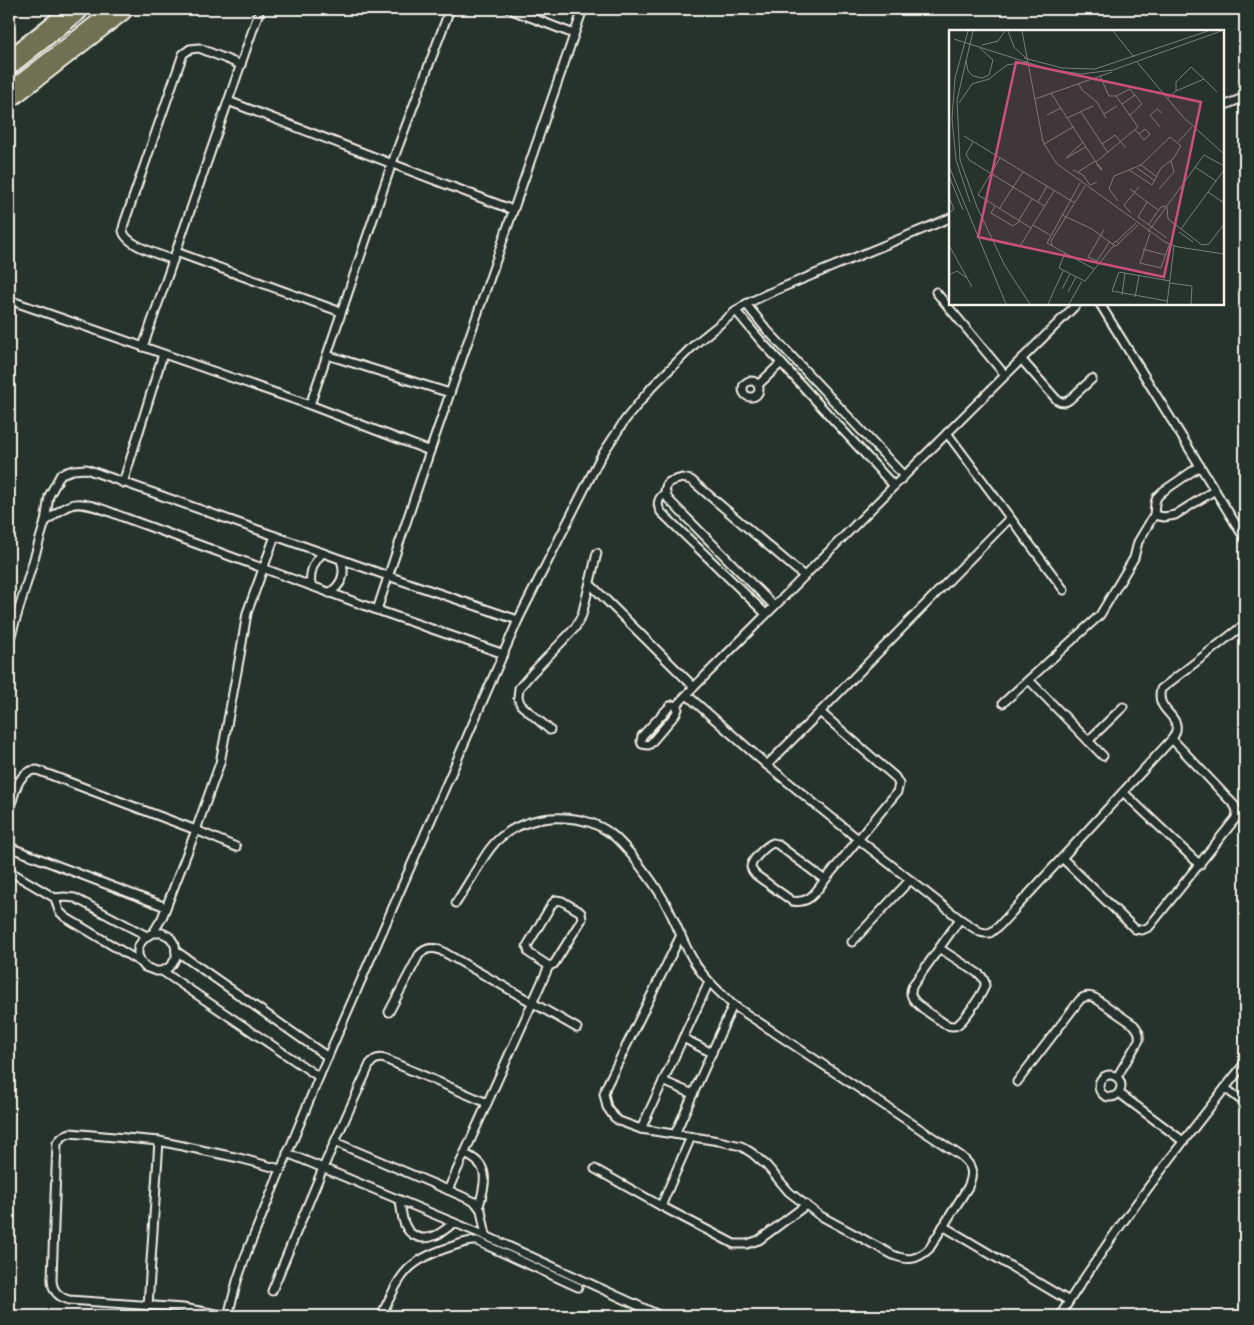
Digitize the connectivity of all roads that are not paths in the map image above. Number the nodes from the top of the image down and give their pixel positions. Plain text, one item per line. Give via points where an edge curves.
1 (77, 9) edge
2 (121, 9) edge
3 (260, 9) edge
4 (450, 9) edge
5 (509, 9) edge
6 (583, 9) edge
7 (574, 34) junction
8 (9, 62) edge
9 (241, 65) junction
10 (9, 96) edge
11 (1245, 97) edge
12 (228, 101) junction
13 (1224, 106) edge
14 (392, 163) junction
15 (513, 210) junction
16 (949, 218) edge
17 (176, 252) junction
18 (173, 260) junction
19 (936, 292) dead end
20 (9, 300) edge
21 (746, 304) junction
22 (1076, 305) edge
23 (1101, 305) edge
24 (736, 311) junction
25 (341, 312) junction
26 (143, 347) junction
27 (163, 354) junction
28 (327, 355) junction
29 (1021, 359) junction
30 (781, 363) junction
31 (1005, 375) junction
32 (1092, 379) dead end
33 (758, 385) dead end
34 (450, 393) junction
35 (310, 405) junction
36 (947, 433) junction
37 (430, 451) junction
38 (1200, 466) junction
39 (904, 476) junction
40 (124, 483) junction
41 (894, 486) junction
42 (1215, 490) junction
43 (666, 493) junction
44 (1154, 515) junction
45 (1010, 518) junction
46 (45, 522) junction
47 (275, 536) junction
48 (707, 539) junction
49 (1245, 539) edge
50 (698, 548) junction
51 (323, 553) junction
52 (597, 553) dead end
53 (341, 560) junction
54 (263, 568) junction
55 (740, 572) junction
56 (388, 576) junction
57 (804, 576) junction
58 (732, 581) junction
59 (590, 584) junction
60 (311, 586) junction
61 (1064, 590) dead end
62 (329, 593) junction
63 (774, 606) junction
64 (377, 610) junction
65 (9, 613) edge
66 (766, 614) junction
67 (17, 615) junction
68 (518, 620) junction
69 (1245, 624) edge
70 (9, 642) edge
71 (504, 654) junction
72 (1028, 680) junction
73 (694, 687) junction
74 (687, 695) junction
75 (1003, 703) dead end
76 (676, 706) junction
77 (1123, 707) dead end
78 (820, 712) junction
79 (550, 730) dead end
80 (1172, 738) junction
81 (1088, 741) junction
82 (1103, 756) dead end
83 (767, 765) junction
84 (1123, 792) junction
85 (9, 812) edge
86 (196, 830) junction
87 (858, 839) junction
88 (9, 845) edge
89 (236, 847) dead end
90 (1062, 858) junction
91 (1200, 864) junction
92 (9, 871) edge
93 (825, 880) junction
94 (910, 880) junction
95 (55, 898) junction
96 (456, 903) dead end
97 (166, 908) junction
98 (960, 919) junction
99 (150, 934) junction
100 (681, 935) junction
101 (852, 942) dead end
102 (939, 948) junction
103 (176, 951) junction
104 (141, 962) junction
105 (549, 966) junction
106 (162, 971) junction
107 (709, 982) junction
108 (533, 1002) junction
109 (733, 1005) junction
110 (389, 1012) dead end
111 (577, 1028) dead end
112 (683, 1038) junction
113 (712, 1053) junction
114 (328, 1057) junction
115 (1245, 1063) edge
116 (319, 1077) junction
117 (1117, 1077) junction
118 (664, 1081) junction
119 (1017, 1082) dead end
120 (1225, 1088) junction
121 (1119, 1093) junction
122 (693, 1094) junction
123 (487, 1103) junction
124 (1245, 1103) edge
125 (642, 1129) junction
126 (675, 1134) junction
127 (691, 1137) junction
128 (158, 1141) junction
129 (1183, 1141) junction
130 (335, 1142) junction
131 (287, 1153) junction
132 (464, 1154) junction
133 (323, 1168) junction
134 (280, 1169) junction
135 (594, 1169) dead end
136 (448, 1190) junction
137 (400, 1200) junction
138 (479, 1206) junction
139 (661, 1206) junction
140 (806, 1206) junction
141 (454, 1223) junction
142 (943, 1226) junction
143 (486, 1236) junction
144 (578, 1287) dead end
145 (272, 1291) dead end
146 (1068, 1301) junction
147 (148, 1306) junction
148 (228, 1316) edge
149 (381, 1316) edge
150 (661, 1316) edge
151 (1060, 1316) edge

1 - 8 highway
2 - 10 highway
3 - 9 lane
4 - 14 lane
5 - 7 lane
6 - 7 lane
7 - 15 lane
9 - 12 lane
9 - 18 lane via 199,48 183,54 123,231 135,244
11 - 13 lane
12 - 14 lane
12 - 17 lane
14 - 15 lane
14 - 25 lane
15 - 34 lane
16 - 21 lane
17 - 18 lane
17 - 25 lane
18 - 26 lane
19 - 31 lane
20 - 26 lane
21 - 24 lane
21 - 39 lane
22 - 29 lane
23 - 38 lane
24 - 30 lane
24 - 68 lane via 695,344 625,420 600,458
25 - 28 lane
26 - 27 lane
27 - 35 lane
27 - 40 lane
28 - 34 lane
28 - 35 lane
29 - 31 lane
29 - 32 lane via 1060,402 1069,400
30 - 33 lane
30 - 41 lane
31 - 36 lane
34 - 37 lane
35 - 37 lane
36 - 39 lane
36 - 45 lane
37 - 56 lane
38 - 42 lane
38 - 44 lane via 1157,497
39 - 41 lane
40 - 46 lane via 86,469 61,474 49,496
40 - 47 lane
41 - 57 lane
42 - 44 lane via 1170,517
42 - 49 lane
43 - 48 lane
43 - 50 lane via 660,498 659,508
43 - 57 lane via 669,482 682,478 691,480
44 - 72 lane via 1140,537 1134,558 1100,616
45 - 61 lane
45 - 78 lane
46 - 54 lane via 61,509 82,504 124,516
46 - 67 lane
47 - 51 lane
47 - 54 lane
48 - 50 lane
48 - 55 lane
50 - 58 lane
51 - 53 lane
51 - 60 lane via 312,567
52 - 59 lane
53 - 56 lane
53 - 62 lane via 342,578
54 - 60 lane
54 - 86 lane via 247,613 220,762
55 - 58 lane
55 - 63 lane
56 - 64 lane
56 - 68 lane
57 - 63 lane
58 - 66 lane
59 - 73 lane
59 - 79 lane via 575,628 519,688 521,705
60 - 62 lane
62 - 64 lane
63 - 66 lane
64 - 71 lane
65 - 67 lane
66 - 73 lane
67 - 70 lane
68 - 71 lane
69 - 80 lane via 1161,689 1161,703 1176,725
71 - 114 lane
72 - 75 lane
72 - 81 lane
73 - 74 lane
74 - 76 lane
74 - 83 lane
76 - 76 lane via 670,706 642,736 642,744 650,744 675,715
77 - 81 lane
78 - 83 lane
78 - 87 lane via 899,784 897,792
80 - 84 lane
80 - 91 lane via 1232,802 1237,812 1236,818
81 - 82 lane
83 - 87 lane
84 - 90 lane
84 - 91 lane
85 - 86 lane via 22,776 30,770 37,770
86 - 89 lane
86 - 97 lane
87 - 93 lane
87 - 94 lane
88 - 97 lane via 14,850
90 - 91 lane via 1135,930 1149,927
90 - 98 lane via 995,930 980,932
92 - 95 lane
93 - 93 lane via 806,900 792,901 756,875 751,867 767,846 774,843
94 - 98 lane
94 - 101 lane
95 - 99 lane via 75,898
95 - 104 lane via 59,911 65,916
96 - 100 lane via 491,847 501,837 535,820 572,818 596,825 624,845 656,888
97 - 99 lane
98 - 102 lane
99 - 103 lane via 162,933 170,937
99 - 104 lane via 138,947
100 - 107 lane via 694,963
100 - 125 lane via 606,1087 605,1100 614,1117
102 - 102 lane via 913,985 912,996 917,1004 945,1024 955,1026 983,990 984,981 979,974
103 - 106 lane via 173,963
103 - 114 lane
104 - 106 lane via 150,970
105 - 105 lane via 528,953 527,946 552,904 559,900 579,911 582,919 554,964
105 - 108 lane
106 - 116 lane
107 - 109 lane
107 - 112 lane
108 - 110 lane via 432,948 419,954
108 - 111 lane
108 - 123 lane
109 - 113 lane
109 - 142 lane via 968,1162 972,1179
112 - 113 lane
112 - 118 lane
113 - 122 lane
114 - 116 lane
115 - 120 lane
116 - 131 lane
117 - 119 lane via 1140,1034 1134,1026 1091,996 1086,996
117 - 121 lane via 1121,1085
117 - 121 lane via 1104,1076 1098,1088 1111,1098
118 - 122 lane
118 - 125 lane
120 - 124 lane
120 - 129 lane
121 - 129 lane
122 - 126 lane
123 - 130 lane via 386,1059 376,1059 370,1064
123 - 132 lane
125 - 126 lane
126 - 127 lane
127 - 139 lane
127 - 140 lane via 741,1146 767,1166
128 - 134 lane
128 - 147 lane
128 - 147 lane via 70,1133 60,1138 56,1149 54,1289 60,1297 69,1300
129 - 146 lane
130 - 133 lane
130 - 136 lane
131 - 133 lane
131 - 134 lane
132 - 136 lane
132 - 138 lane via 480,1164 485,1174
133 - 137 lane
133 - 145 lane
134 - 148 lane via 247,1252
135 - 139 lane
136 - 138 lane
137 - 141 lane
137 - 141 lane via 403,1222 415,1236 434,1237
138 - 143 lane
139 - 140 lane via 727,1241 740,1244 759,1240
140 - 142 lane via 902,1259 912,1259 929,1249
141 - 143 lane
142 - 146 lane
143 - 150 lane
144 - 149 lane via 469,1241 428,1255 410,1267 398,1282
146 - 151 lane
147 - 148 lane

